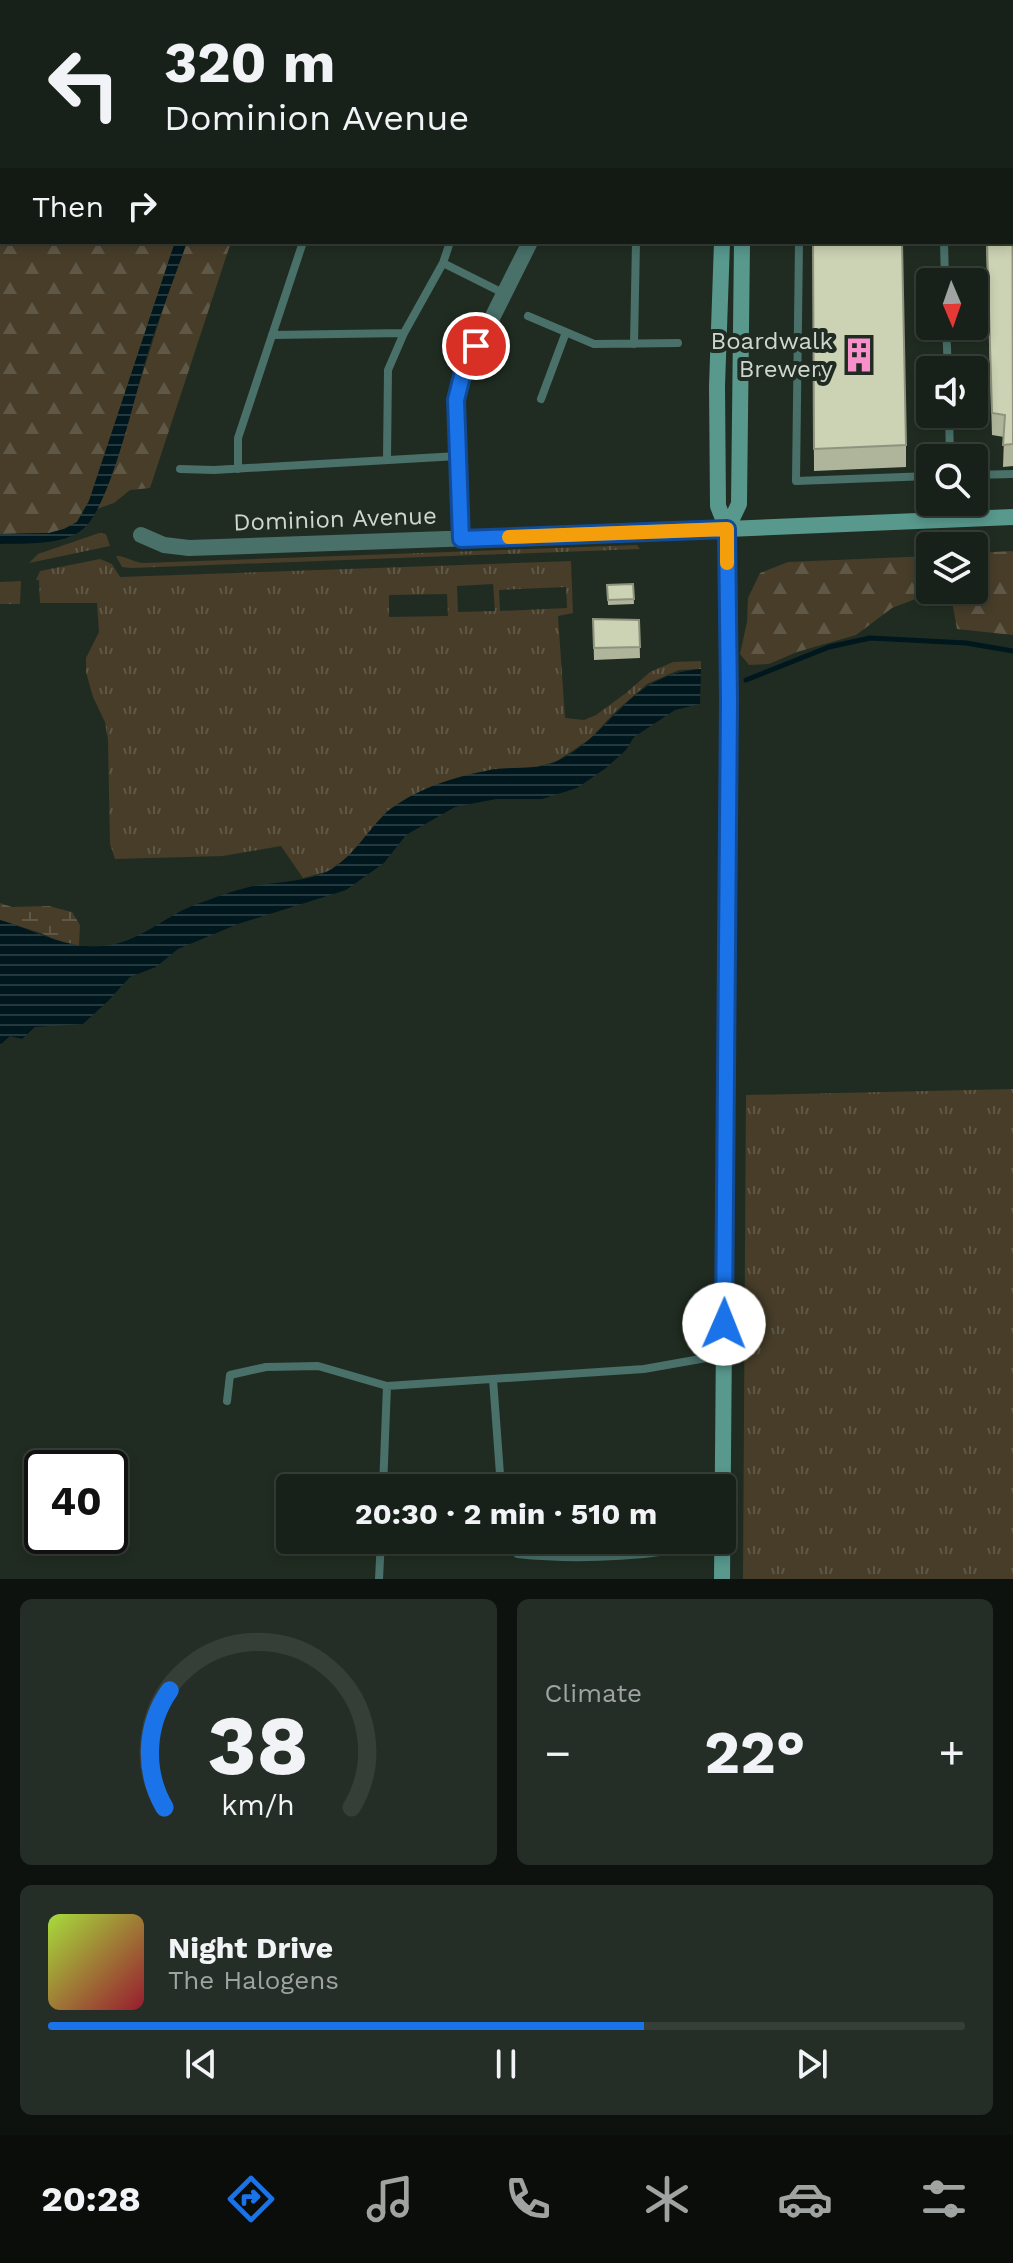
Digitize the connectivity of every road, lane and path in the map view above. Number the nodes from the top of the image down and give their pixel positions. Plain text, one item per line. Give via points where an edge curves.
1 (302, 244) edge
2 (449, 244) edge
3 (529, 244) edge
4 (636, 244) edge
5 (722, 244) edge
6 (742, 244) edge
7 (799, 244) edge
8 (944, 244) edge
9 (443, 263) junction
10 (945, 268) edge
11 (503, 293) junction
12 (528, 316) dead end
13 (566, 332) junction
14 (404, 333) junction
15 (272, 335) junction
16 (678, 343) dead end
17 (634, 344) junction
18 (541, 399) dead end
19 (458, 456) junction
20 (387, 458) junction
21 (180, 469) dead end
22 (238, 469) junction
23 (1013, 474) edge
24 (988, 475) edge
25 (916, 477) edge
26 (1013, 517) edge
27 (727, 529) junction
28 (141, 535) dead end
29 (461, 539) junction
30 (724, 1355) junction
31 (493, 1379) junction
32 (387, 1386) junction
33 (227, 1401) dead end
34 (384, 1474) edge
35 (500, 1474) edge
36 (723, 1474) edge
37 (380, 1554) edge
38 (517, 1554) edge
39 (623, 1554) edge
40 (723, 1554) edge
41 (379, 1579) edge
42 (722, 1579) edge

1 - 15 lane
2 - 9 lane
3 - 11 street
4 - 17 lane
5 - 27 street via 718,506
6 - 27 street via 739,504
7 - 25 lane via 796,481
8 - 10 lane
9 - 11 lane
9 - 14 lane
11 - 19 street via 458,386
12 - 13 lane
13 - 17 lane via 594,344
13 - 18 lane
14 - 15 lane
14 - 20 lane via 386,377
15 - 22 lane via 238,438
16 - 17 lane
19 - 20 lane
19 - 29 street
20 - 22 lane
21 - 22 lane
23 - 24 lane
26 - 27 street, Dominion Avenue
27 - 29 street, Dominion Avenue
27 - 30 street
28 - 29 street, Dominion Avenue via 189,548
30 - 31 lane via 644,1369
30 - 36 street
31 - 32 lane
31 - 35 lane
32 - 33 lane via 318,1366 266,1367 230,1375
32 - 34 lane
37 - 41 lane
38 - 39 lane
40 - 42 street

